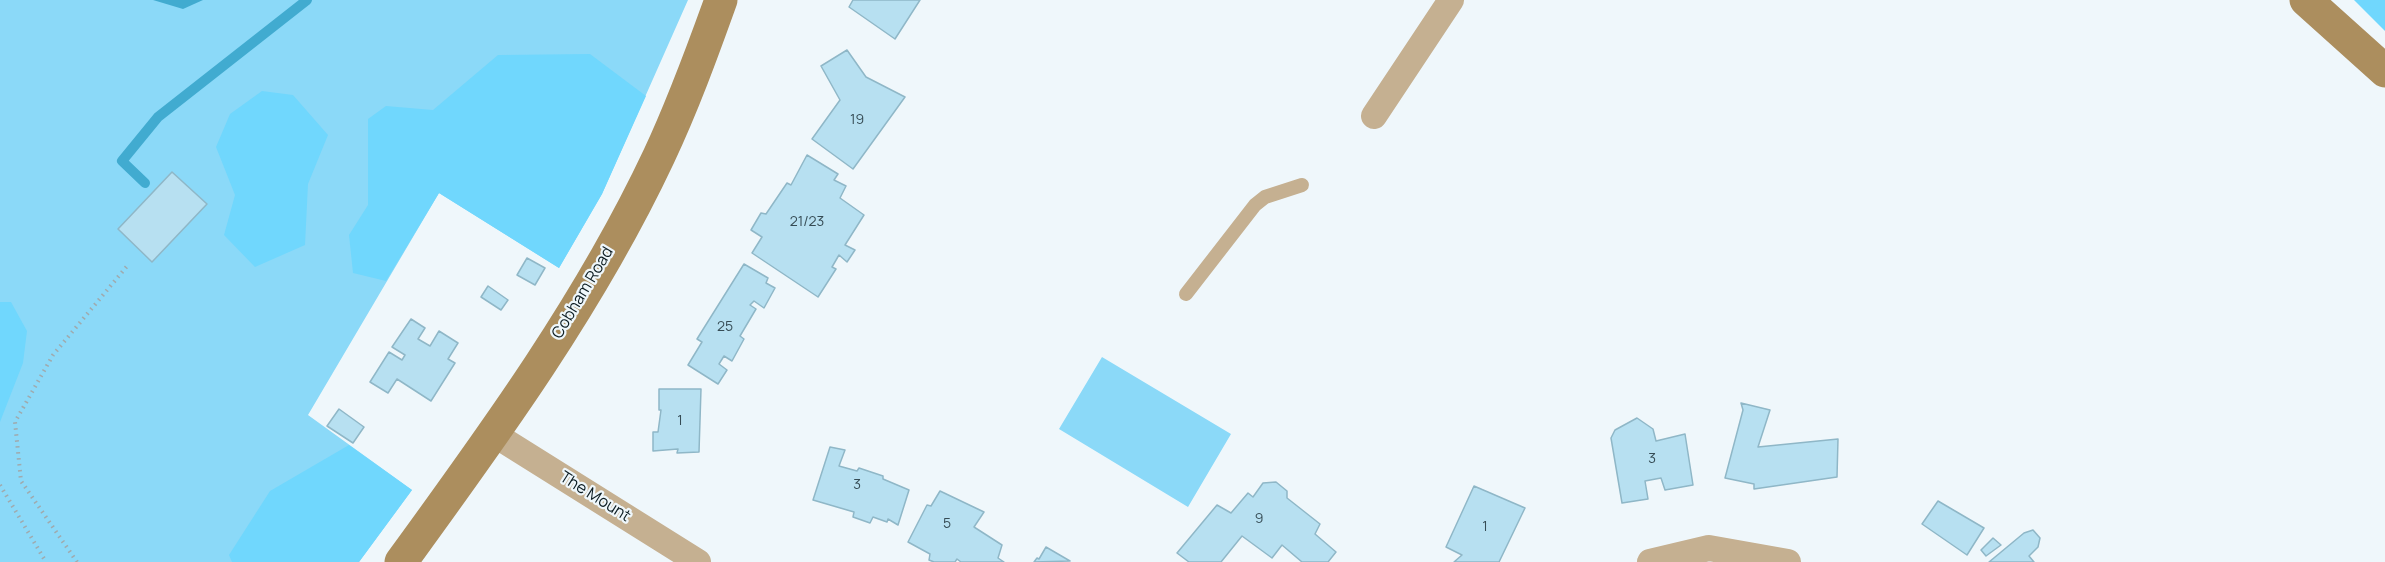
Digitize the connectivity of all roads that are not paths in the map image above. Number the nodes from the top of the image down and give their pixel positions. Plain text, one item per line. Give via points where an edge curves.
1 (721, 0) edge
2 (1450, 0) edge
3 (2306, 0) edge
4 (2385, 70) edge
5 (1374, 116) dead end
6 (1302, 185) dead end
7 (1186, 294) dead end
8 (492, 433) junction
9 (401, 562) edge
10 (699, 562) edge
11 (1650, 562) edge
12 (1788, 562) edge

1 - 8 street, Cobham Road via 659,156 612,247
2 - 5 street
3 - 4 street
6 - 7 lane via 1265,197 1255,205
8 - 9 street, Cobham Road
8 - 10 street, The Mount
11 - 12 street via 1709,548

